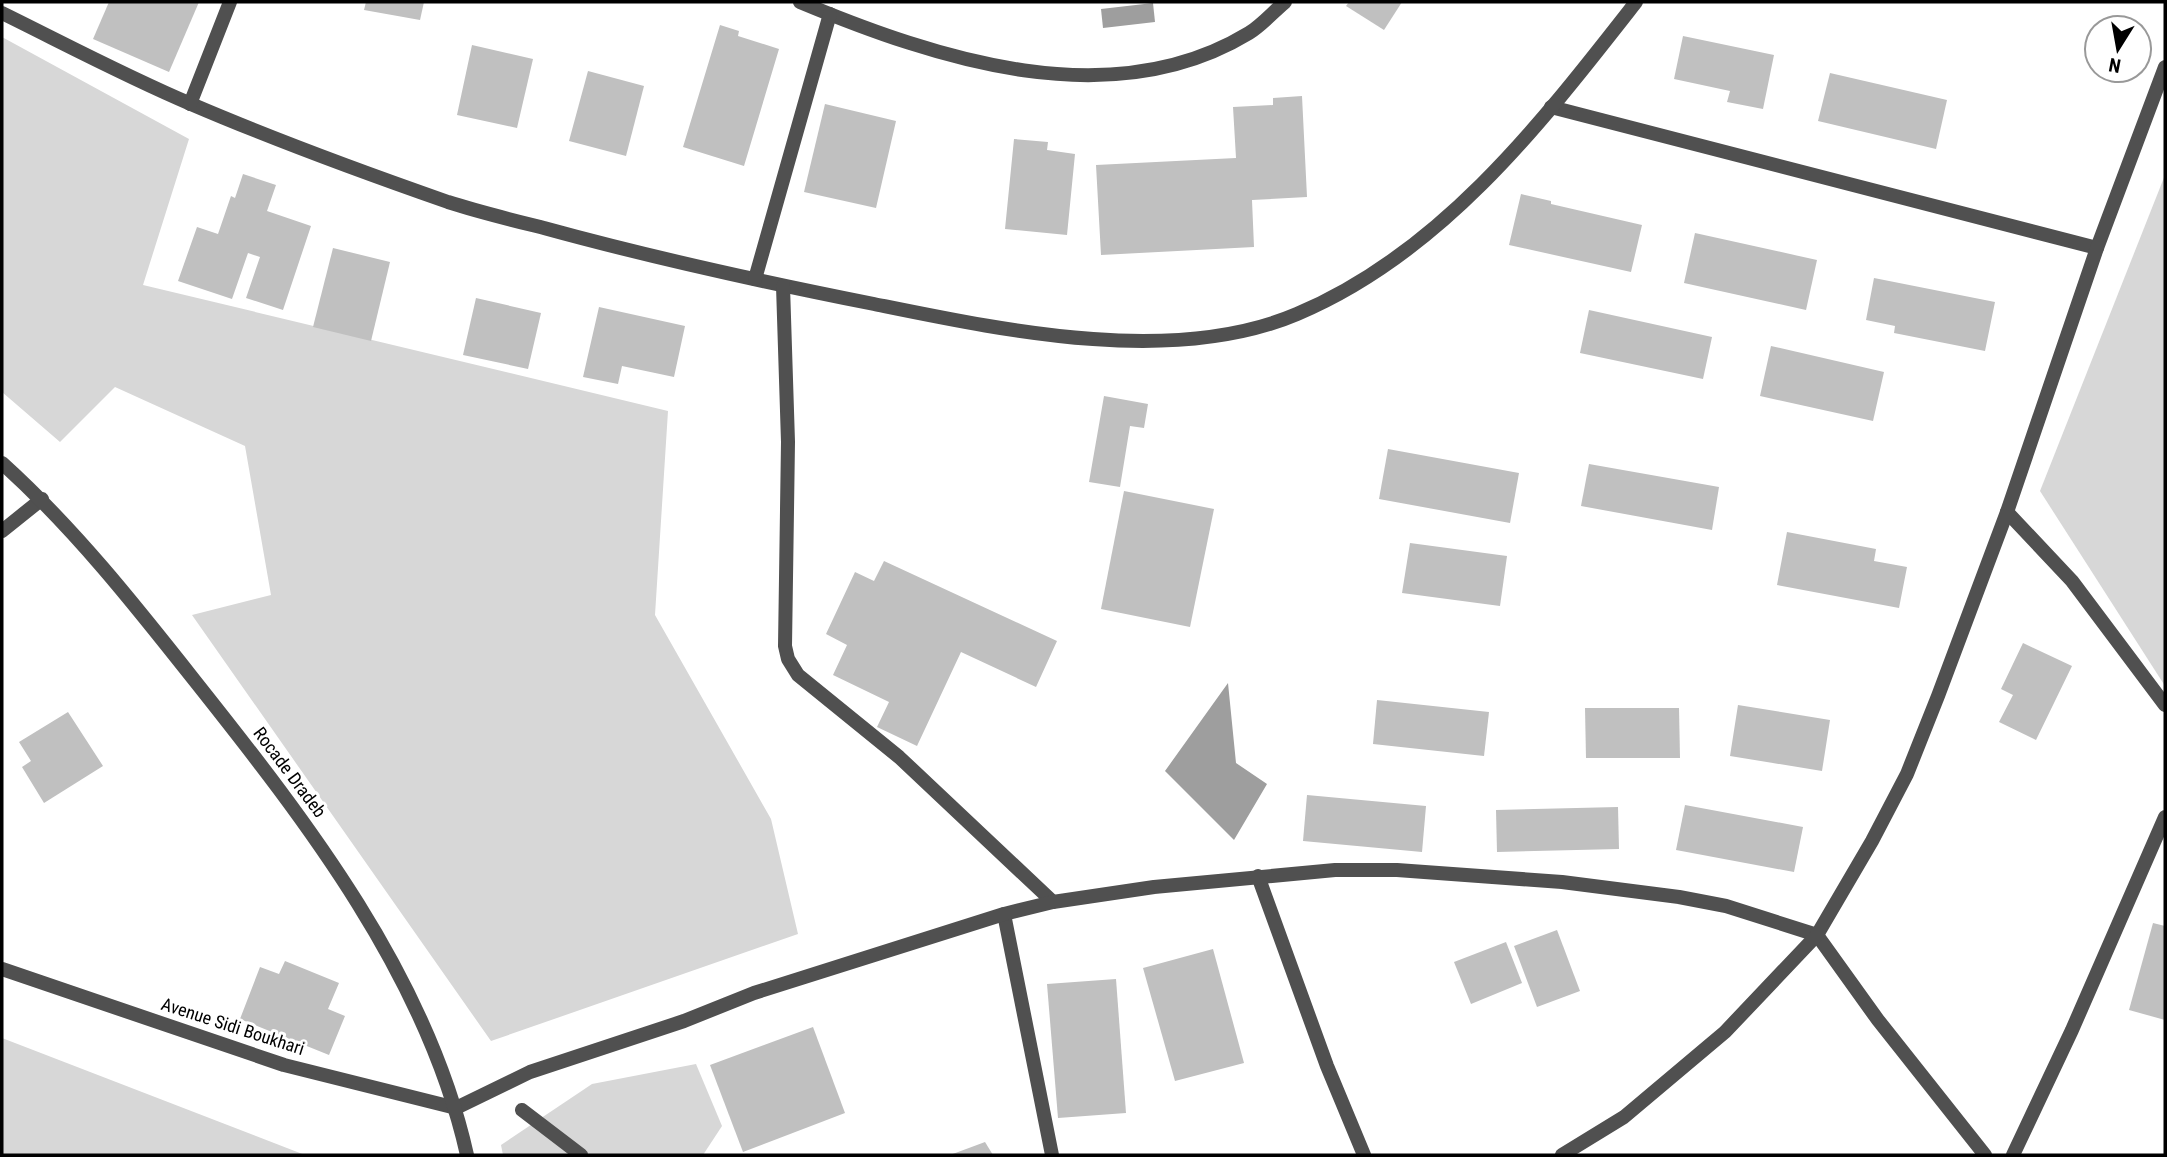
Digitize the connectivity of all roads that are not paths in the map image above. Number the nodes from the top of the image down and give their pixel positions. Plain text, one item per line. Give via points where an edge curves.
1 (230, 2) edge
2 (800, 2) edge
3 (1285, 2) edge
4 (1636, 2) edge
5 (2, 13) edge
6 (830, 14) junction
7 (2165, 68) edge
8 (190, 104) junction
9 (1551, 107) junction
10 (2098, 248) junction
11 (755, 279) junction
12 (783, 286) junction
13 (2, 463) edge
14 (42, 499) junction
15 (2007, 512) junction
16 (2, 531) edge
17 (2165, 705) edge
18 (2165, 817) edge
19 (1258, 876) junction
20 (1053, 902) junction
21 (1004, 914) junction
22 (1817, 935) junction
23 (2, 969) edge
24 (456, 1108) junction
25 (522, 1110) dead end
26 (467, 1155) edge
27 (581, 1155) edge
28 (1052, 1155) edge
29 (1364, 1155) edge
30 (1562, 1155) edge
31 (1984, 1155) edge
32 (2013, 1155) edge

1 - 8 street
2 - 6 street
3 - 6 street via 1252,32 1196,58 1089,78 1023,72 972,61
4 - 9 street
5 - 8 street
6 - 11 street
7 - 10 street
8 - 11 street via 451,203 616,248
9 - 10 street
9 - 12 street via 1457,210 1385,268 1295,315 1252,327 1189,340 1065,336
10 - 15 street
11 - 12 street
12 - 20 street via 787,359 784,627 788,659 798,675 876,737
13 - 14 street, Rocade Dradeb
14 - 16 street
14 - 24 street, Rocade Dradeb via 146,619 292,803 373,930 415,1010
15 - 17 street via 2072,581
15 - 22 street via 1907,774
18 - 32 street
19 - 20 street
19 - 22 street via 1397,870 1562,883 1726,906
19 - 29 street
20 - 21 street
21 - 24 street via 754,993 530,1072
21 - 28 street
22 - 30 street via 1725,1032 1624,1116
22 - 31 street
23 - 24 street, Avenue Sidi Boukhari via 284,1065
24 - 26 street, Rocade Dradeb
25 - 27 street

